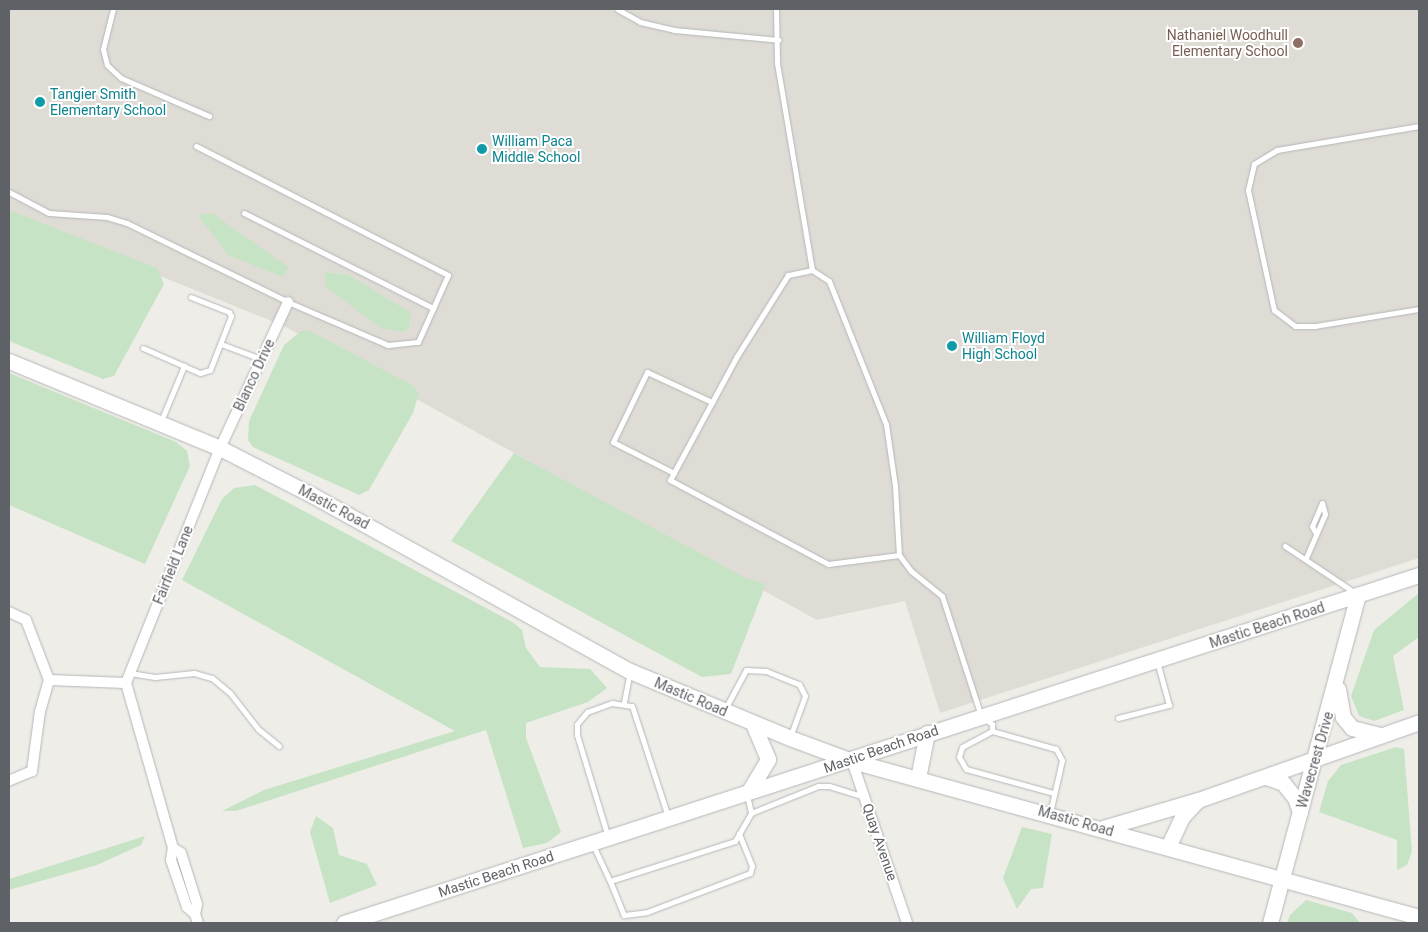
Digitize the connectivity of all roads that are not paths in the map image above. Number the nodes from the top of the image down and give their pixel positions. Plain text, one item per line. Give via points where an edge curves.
1 (113, 9) edge
2 (617, 9) edge
3 (776, 9) edge
4 (779, 40) junction
5 (209, 116) dead end
6 (1419, 126) edge
7 (196, 146) dead end
8 (9, 192) edge
9 (244, 213) dead end
10 (812, 270) junction
11 (191, 297) dead end
12 (288, 302) junction
13 (433, 308) junction
14 (1419, 309) edge
15 (221, 344) junction
16 (142, 348) dead end
17 (261, 360) junction
18 (9, 361) edge
19 (184, 366) junction
20 (712, 402) junction
21 (160, 423) junction
22 (220, 448) junction
23 (674, 473) junction
24 (1315, 532) junction
25 (1285, 546) dead end
26 (899, 555) junction
27 (1306, 558) junction
28 (1419, 575) edge
29 (1358, 595) junction
30 (9, 612) edge
31 (1156, 660) junction
32 (630, 672) junction
33 (128, 678) junction
34 (48, 680) junction
35 (1337, 680) junction
36 (624, 702) junction
37 (724, 711) junction
38 (981, 716) junction
39 (1118, 718) dead end
40 (1419, 722) edge
41 (753, 723) junction
42 (992, 731) junction
43 (927, 733) junction
44 (1382, 736) junction
45 (790, 738) junction
46 (278, 746) dead end
47 (852, 760) junction
48 (1315, 760) junction
49 (1266, 776) junction
50 (918, 778) junction
51 (9, 781) edge
52 (748, 792) junction
53 (1053, 793) junction
54 (865, 798) junction
55 (1198, 800) junction
56 (1300, 812) junction
57 (751, 813) junction
58 (1050, 814) junction
59 (669, 820) junction
60 (1100, 828) junction
61 (739, 834) junction
62 (608, 837) junction
63 (592, 842) junction
64 (1168, 847) junction
65 (1281, 878) junction
66 (610, 881) junction
67 (1419, 918) edge
68 (197, 919) edge
69 (344, 923) edge
70 (907, 923) edge
71 (1270, 923) edge

1 - 5 lane via 102,50 106,65 121,78
2 - 4 lane via 640,22 674,30
3 - 4 lane
4 - 10 lane via 777,63
6 - 14 lane via 1277,150 1254,164 1248,190 1274,310 1295,326 1315,326
7 - 13 lane via 448,275
8 - 12 lane via 48,213 107,217 127,223
9 - 13 lane
10 - 20 lane via 788,274
10 - 26 lane via 829,281 886,424 895,486
11 - 15 lane via 229,312 231,316
12 - 13 lane via 388,345 418,342
12 - 17 street, Blanco Drive
15 - 17 lane
15 - 19 lane via 210,370 200,373
16 - 19 lane
17 - 22 street, Blanco Drive
18 - 21 street, Mastic Road
19 - 21 lane
20 - 23 lane
20 - 23 lane via 647,372 613,442
21 - 22 street, Mastic Road
22 - 32 street, Mastic Road via 312,495
22 - 33 street, Fairfield Lane
23 - 26 lane via 670,480 828,564
24 - 24 lane via 1320,529 1325,514 1322,503 1312,526
24 - 27 lane
25 - 27 lane
26 - 38 lane via 911,571 942,596
27 - 29 lane
28 - 29 street, Mastic Beach Road
29 - 31 street, Mastic Beach Road
29 - 35 street, Wavecrest Drive
30 - 34 street via 26,620
31 - 38 street, Mastic Beach Road
31 - 39 lane via 1169,705
32 - 36 lane
32 - 37 street, Mastic Road
33 - 34 street
33 - 46 lane via 194,673 212,678 230,694 258,729
33 - 68 street via 173,848 181,853 197,904
34 - 51 street via 40,711 32,771
35 - 44 street via 1343,716 1361,732
35 - 48 street, Wavecrest Drive
36 - 59 lane via 632,706
36 - 62 lane via 587,712 577,724 577,735
37 - 41 street, Mastic Road
37 - 45 lane via 746,670 766,671 799,684 805,696
38 - 42 lane via 992,724
38 - 43 street, Mastic Beach Road
40 - 44 street
41 - 45 street, Mastic Road
41 - 52 street via 768,758
42 - 53 lane via 1056,750 1062,760
42 - 53 lane via 962,747 959,757 966,769
43 - 47 street, Mastic Beach Road
43 - 50 street
44 - 48 street
45 - 47 street, Mastic Road
47 - 50 street, Mastic Road
47 - 52 street, Mastic Beach Road
47 - 54 street, Quay Avenue
48 - 49 street
48 - 56 street, Wavecrest Drive
49 - 55 street
49 - 56 street via 1282,783 1295,798
50 - 58 street, Mastic Road
52 - 57 lane
52 - 59 street, Mastic Beach Road
53 - 58 lane via 1056,798
54 - 57 lane via 829,786 818,786
54 - 70 street, Quay Avenue
55 - 60 street
55 - 64 street via 1182,817
56 - 65 street, Wavecrest Drive
57 - 61 lane
58 - 60 street, Mastic Road
59 - 62 street, Mastic Beach Road
60 - 64 street, Mastic Road
61 - 66 lane via 735,841
61 - 66 lane via 752,866 750,873 680,899 632,916 624,915
62 - 63 street, Mastic Beach Road
63 - 66 lane
63 - 69 street, Mastic Beach Road
64 - 65 street, Mastic Road
65 - 67 street, Mastic Road
65 - 71 street, Wavecrest Drive

